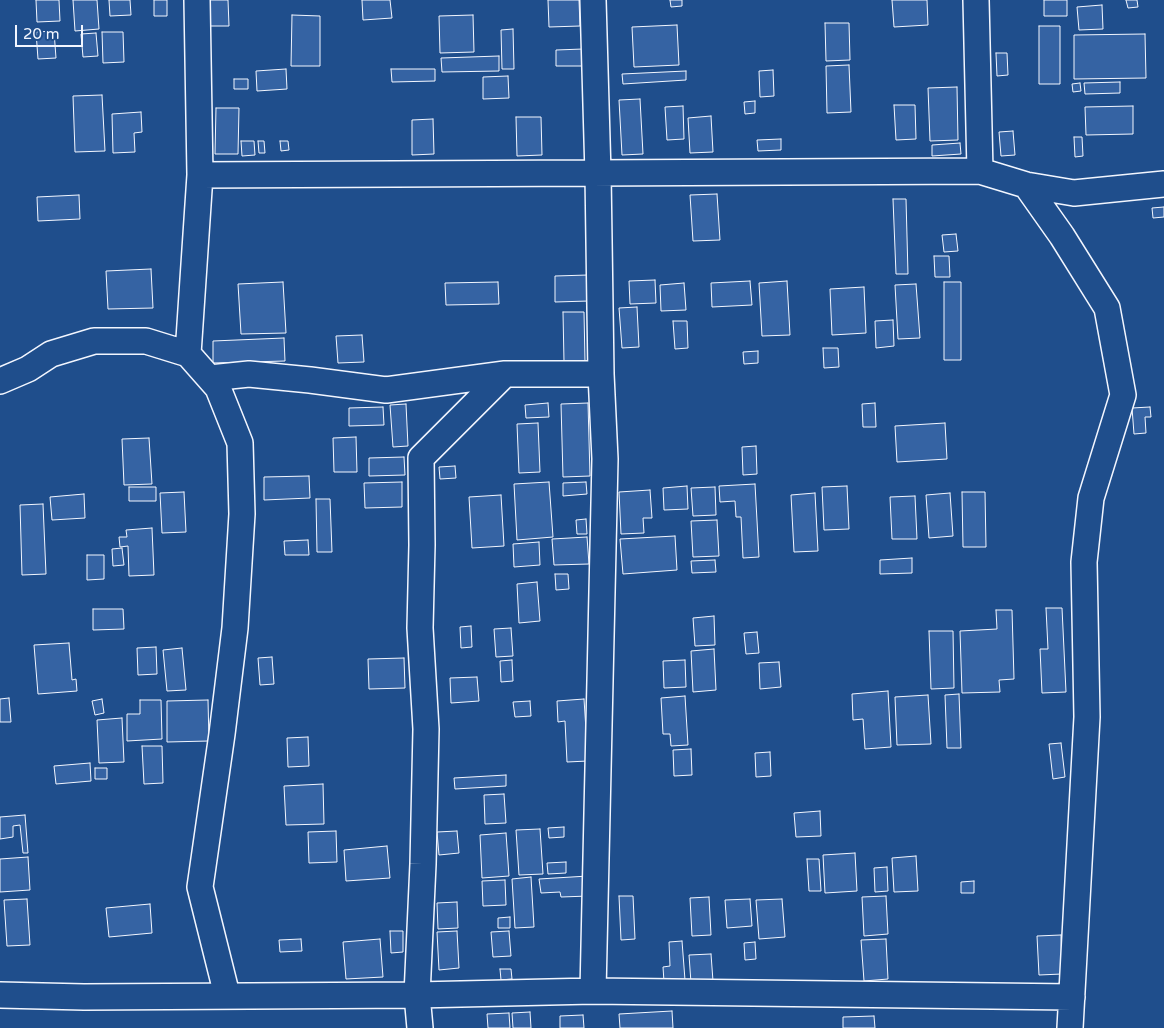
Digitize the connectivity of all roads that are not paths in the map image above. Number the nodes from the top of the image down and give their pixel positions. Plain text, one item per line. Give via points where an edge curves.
1 (197, 0) edge
2 (594, 0) edge
3 (976, 0) edge
4 (980, 171) junction
5 (598, 174) junction
6 (200, 176) junction
7 (1164, 184) edge
8 (1026, 185) junction
9 (188, 354) junction
10 (505, 374) junction
11 (601, 374) junction
12 (210, 378) junction
13 (0, 381) edge
14 (593, 991) junction
15 (0, 995) edge
16 (227, 995) junction
17 (417, 996) junction
18 (1072, 997) junction
19 (420, 1028) edge
20 (1070, 1028) edge

1 - 6 street
2 - 5 street
3 - 4 street
4 - 5 street
4 - 8 street
5 - 6 street
5 - 11 street
6 - 9 street
7 - 8 street via 1074,194
8 - 18 street via 1107,308 1123,395 1091,498 1084,562 1088,717
9 - 12 street
9 - 13 street via 146,341 94,341 52,354
10 - 11 street
10 - 12 street via 386,390 249,374
10 - 17 street via 421,458 420,628 426,728
11 - 14 street via 606,459
12 - 16 street via 218,388 240,442 242,505 235,628 200,888
14 - 17 street
14 - 18 street
15 - 16 street
16 - 17 street
17 - 19 street
18 - 20 street

